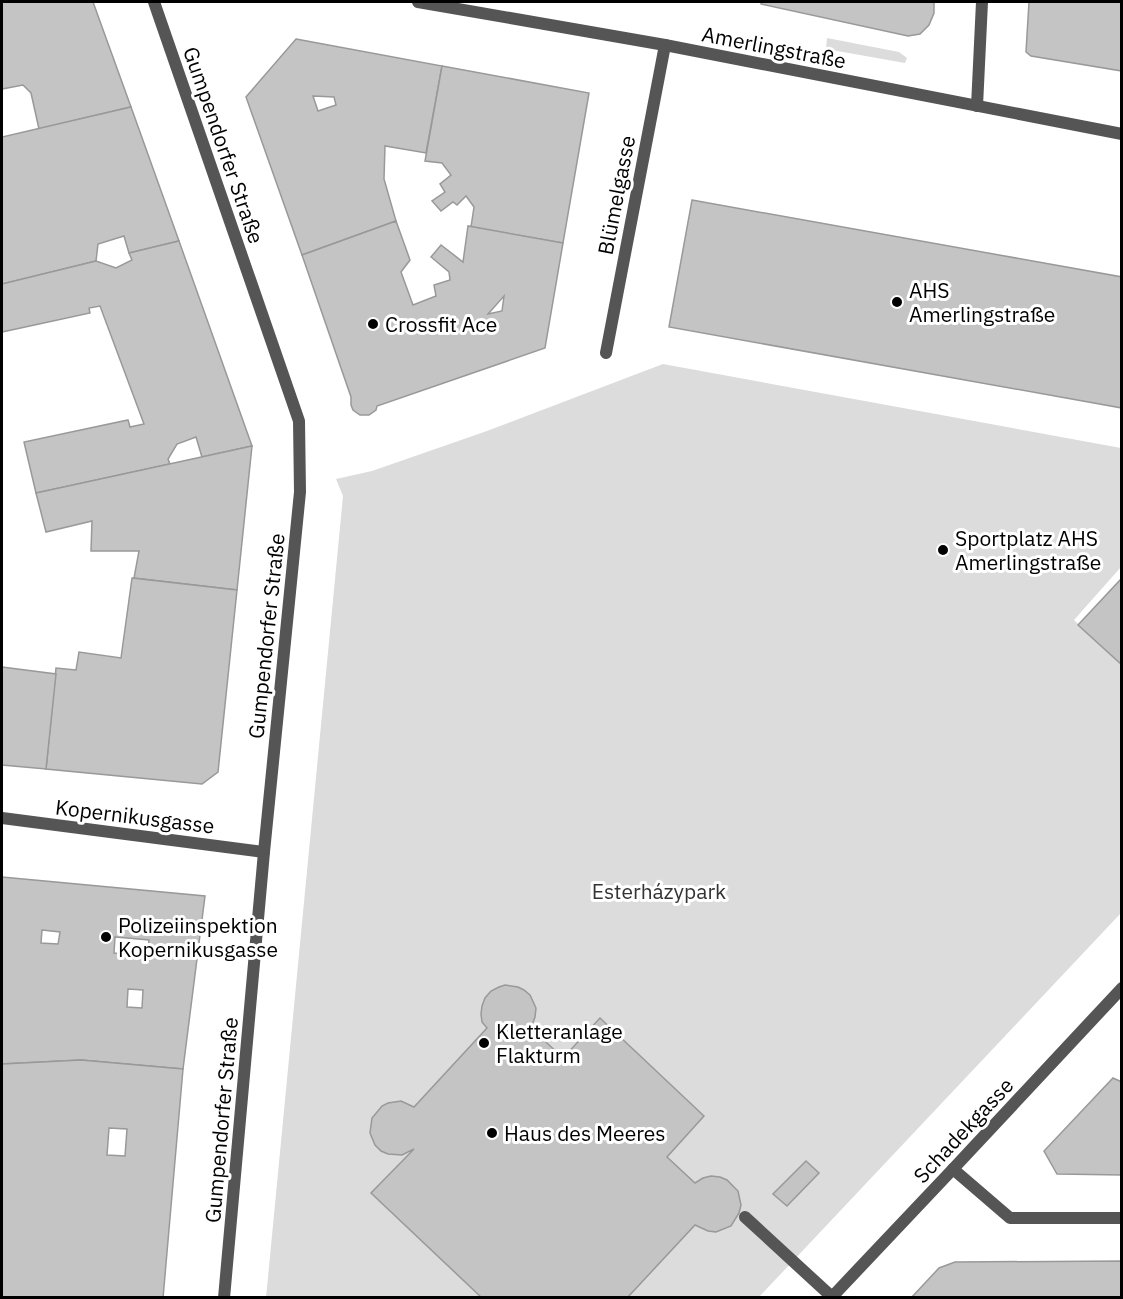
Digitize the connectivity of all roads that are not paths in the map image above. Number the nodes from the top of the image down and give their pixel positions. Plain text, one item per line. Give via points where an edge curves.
1 (154, 2) edge
2 (418, 2) edge
3 (982, 2) edge
4 (665, 45) junction
5 (977, 106) junction
6 (1122, 134) edge
7 (606, 353) dead end
8 (2, 818) edge
9 (264, 852) junction
10 (1122, 988) edge
11 (953, 1169) junction
12 (746, 1217) dead end
13 (1122, 1218) edge
14 (831, 1297) edge
15 (224, 1298) edge

1 - 9 street, Gumpendorfer Straße via 299,422 300,492
2 - 4 street, Amerlingstraße
3 - 5 street
4 - 5 street, Amerlingstraße
4 - 7 street, Blümelgasse
5 - 6 street, Amerlingstraße
8 - 9 street, Kopernikusgasse
9 - 15 street, Gumpendorfer Straße
10 - 11 street, Schadekgasse
11 - 13 street via 1010,1218
11 - 14 street, Schadekgasse
12 - 14 street

